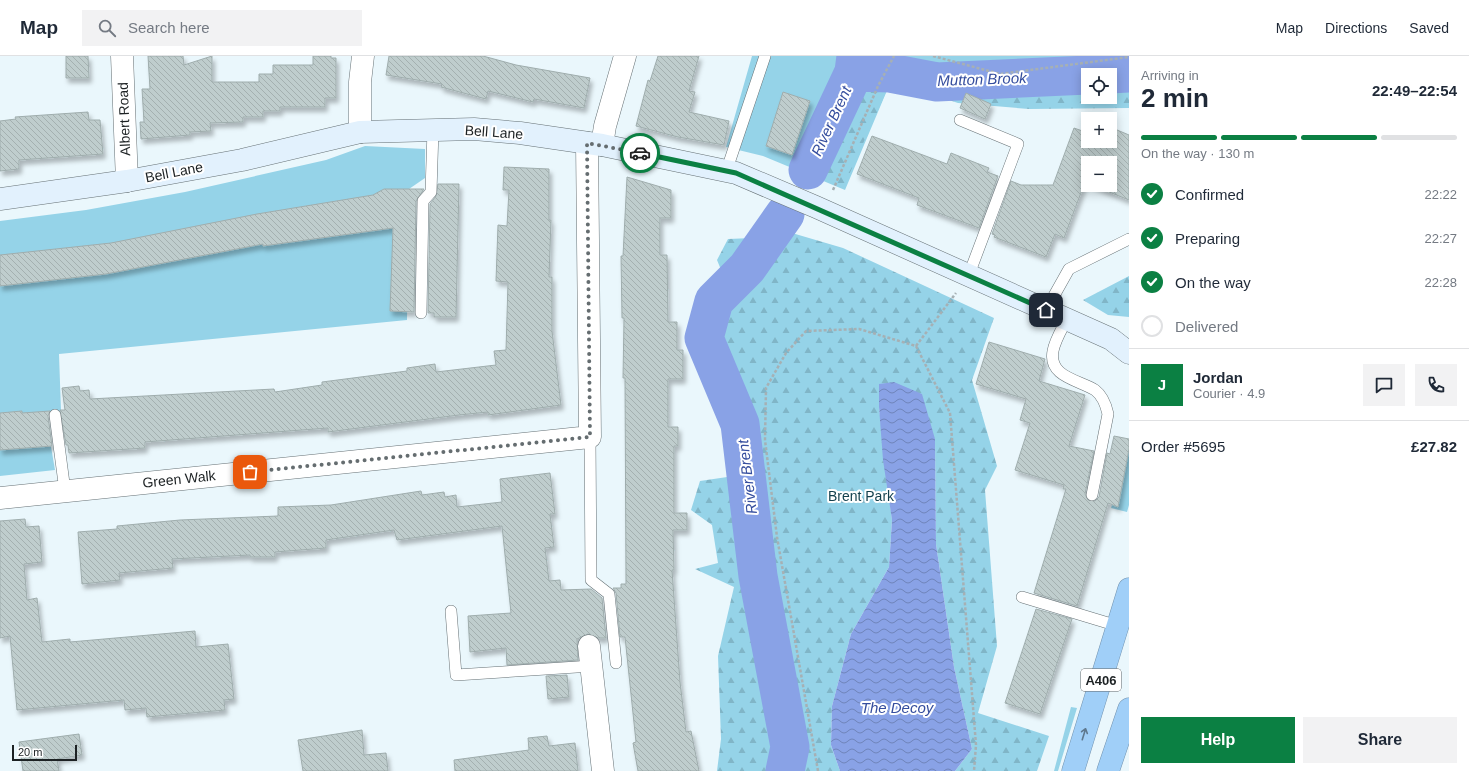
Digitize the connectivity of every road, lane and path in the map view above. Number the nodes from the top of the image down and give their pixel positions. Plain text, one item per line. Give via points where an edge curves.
1 (122, 56) edge
2 (363, 56) edge
3 (625, 56) edge
4 (765, 56) edge
5 (894, 56) edge
6 (933, 56) edge
7 (1129, 57) edge
8 (960, 120) dead end
9 (433, 130) junction
10 (360, 132) junction
11 (594, 144) junction
12 (726, 172) junction
13 (127, 181) junction
14 (833, 190) dead end
15 (0, 199) edge
16 (1129, 239) edge
17 (962, 285) junction
18 (1046, 310) junction
19 (421, 313) dead end
20 (1066, 319) junction
21 (1120, 338) edge
22 (916, 346) junction
23 (1129, 353) edge
24 (55, 414) dead end
25 (590, 437) junction
26 (65, 491) junction
27 (1092, 495) dead end
28 (0, 498) edge
29 (1129, 589) edge
30 (1022, 597) dead end
31 (451, 611) dead end
32 (1118, 626) junction
33 (590, 656) joint
34 (616, 663) dead end
35 (1129, 709) edge
36 (603, 771) edge
37 (818, 771) edge
38 (974, 771) edge
39 (1073, 771) edge
40 (1108, 771) edge

1 - 13 street, Albert Road
2 - 10 street via 359,102
3 - 11 street via 605,126
4 - 12 lane
5 - 14 path via 878,86
6 - 7 path via 1000,74
8 - 17 lane via 1018,144
9 - 10 street, Bell Lane
9 - 11 street, Bell Lane via 520,133
9 - 19 lane via 431,192 423,201
10 - 13 street, Bell Lane via 242,160
11 - 12 street, Bell Lane
11 - 25 street
12 - 17 street, Bell Lane via 736,173 816,207
13 - 15 street, Bell Lane
16 - 18 lane via 1070,269
17 - 18 street, Bell Lane
17 - 22 path
18 - 20 street, Bell Lane
20 - 21 street, Bell Lane
20 - 27 lane via 1052,358 1067,378 1094,390 1106,405 1108,414
21 - 23 street, Bell Lane
22 - 37 path via 859,329 806,331 786,353 766,388 765,440 777,538
22 - 38 path via 950,414 976,745
24 - 26 lane
25 - 26 street, Green Walk
25 - 34 lane via 591,580 609,594
26 - 28 street, Green Walk
29 - 32 highway, A406
30 - 32 lane
31 - 33 lane via 456,675
39 -> 32 highway, A406
33 - 36 street
35 - 40 highway, A406

